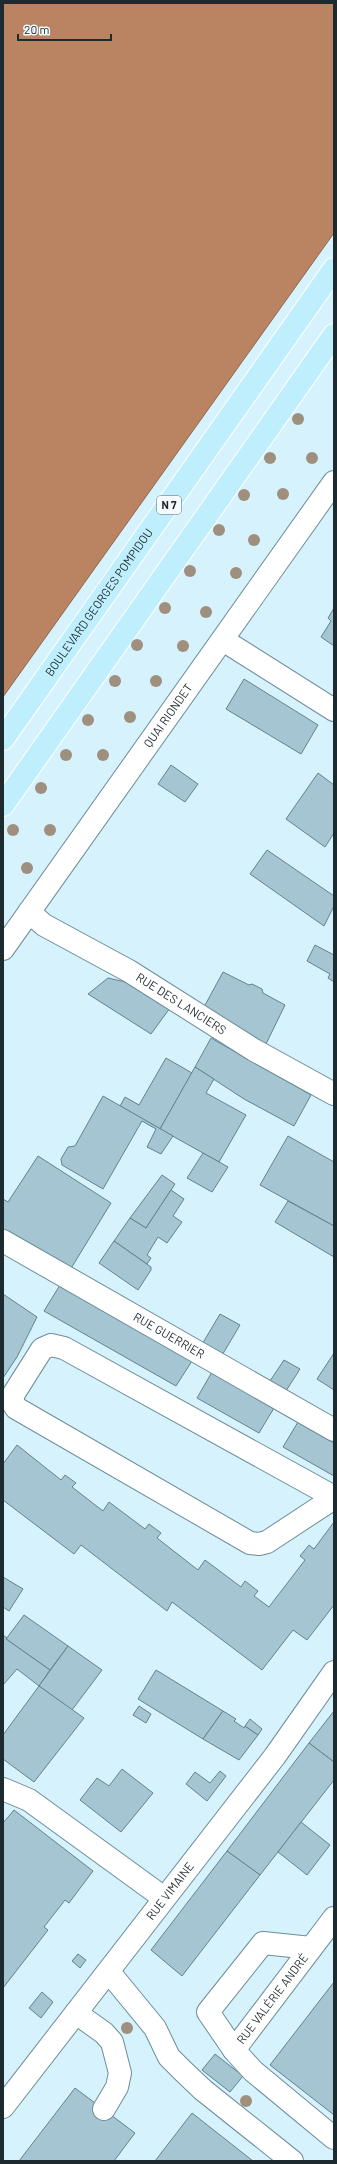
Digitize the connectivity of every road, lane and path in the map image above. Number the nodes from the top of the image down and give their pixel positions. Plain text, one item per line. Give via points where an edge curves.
1 (334, 269) edge
2 (334, 335) edge
3 (334, 482) edge
4 (223, 640) junction
5 (334, 710) edge
6 (3, 739) edge
7 (3, 805) edge
8 (29, 912) junction
9 (3, 949) edge
10 (334, 1094) edge
11 (3, 1241) edge
12 (334, 1430) edge
13 (334, 1497) edge
14 (334, 1672) edge
15 (3, 1789) edge
16 (164, 1898) junction
17 (334, 1918) edge
18 (312, 1948) junction
19 (109, 1972) junction
20 (76, 2013) junction
21 (234, 2050) junction
22 (3, 2107) edge
23 (104, 2110) dead end
24 (334, 2138) edge
25 (292, 2161) edge

1 - 6 main road, BOULEVARD GEORGES POMPIDOU / N 7
2 - 7 main road
3 - 4 street, QUAI RIONDET
4 - 5 street
4 - 8 street, QUAI RIONDET
8 - 9 street, QUAI RIONDET
8 - 10 street, RUE DES LANCIERS via 44,925 129,971 254,1050
11 - 12 street, RUE GUERRIER
13 - 13 street via 267,1542 250,1543 16,1408 13,1395 42,1349 51,1345 64,1348
14 - 16 street, RUE VIMAINE via 275,1756
15 - 16 street via 29,1800
16 - 19 street, RUE VIMAINE
17 - 18 street, RUE VALÉRIE ANDRÉ
18 - 21 street, RUE VALÉRIE ANDRÉ
18 - 21 street, RUE VALÉRIE ANDRÉ via 263,1943 208,2012
19 - 20 street, RUE VIMAINE
19 - 25 street via 155,2028 169,2057 203,2090
20 - 22 street, RUE VIMAINE
20 - 23 street via 112,2042 120,2073 117,2087
21 - 24 street, RUE VALÉRIE ANDRÉ via 253,2071

